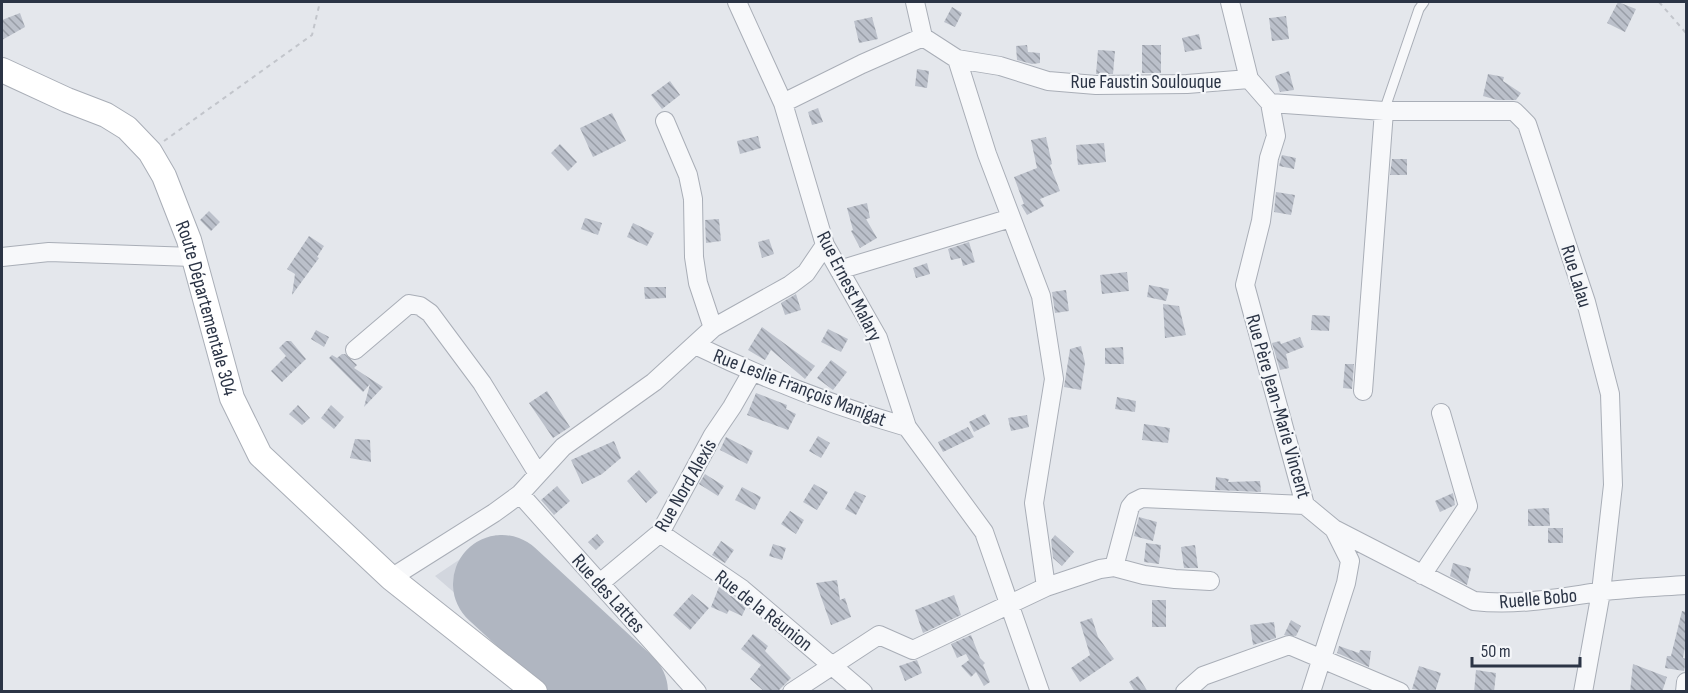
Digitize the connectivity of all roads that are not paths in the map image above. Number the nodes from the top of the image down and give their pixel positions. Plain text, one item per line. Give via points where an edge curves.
1 (737, 2) edge
2 (915, 2) edge
3 (1230, 2) edge
4 (1424, 2) edge
5 (923, 37) junction
6 (957, 59) junction
7 (2, 70) edge
8 (1249, 79) junction
9 (783, 103) junction
10 (1270, 103) junction
11 (1384, 111) junction
12 (665, 122) dead end
13 (1011, 218) junction
14 (825, 245) junction
15 (2, 257) edge
16 (193, 257) junction
17 (838, 270) junction
18 (713, 328) junction
19 (695, 345) junction
20 (355, 350) dead end
21 (752, 372) junction
22 (1364, 391) dead end
23 (1441, 413) dead end
24 (907, 428) junction
25 (538, 474) junction
26 (520, 494) junction
27 (1305, 505) junction
28 (1334, 529) junction
29 (660, 533) junction
30 (1114, 567) junction
31 (1422, 575) junction
32 (392, 578) junction
33 (1210, 581) dead end
34 (600, 583) junction
35 (1686, 585) edge
36 (1046, 587) junction
37 (1601, 592) junction
38 (1009, 605) junction
39 (1320, 658) junction
40 (833, 665) junction
41 (1686, 682) edge
42 (535, 692) edge
43 (697, 692) edge
44 (792, 692) edge
45 (863, 692) edge
46 (1040, 692) edge
47 (1185, 692) edge
48 (1311, 692) edge
49 (1400, 692) edge
50 (1583, 692) edge
51 (1685, 692) edge

1 - 9 street, Rue Ernest Malary
2 - 5 street
3 - 8 street
4 - 11 lane
5 - 6 street, Rue Faustin Soulouque
5 - 9 street
6 - 8 street, Rue Faustin Soulouque via 1000,66 1048,81 1187,84
6 - 13 street
7 - 16 main road, Route Départementale 304 via 127,128 150,152 164,176
8 - 10 street, Rue Faustin Soulouque
9 - 14 street, Rue Ernest Malary
10 - 11 street, Rue Lalau
10 - 27 street, Rue Père Jean-Marie Vincent via 1276,136 1245,285
11 - 22 street
11 - 37 street, Rue Lalau via 1514,111 1527,124 1586,302 1610,394 1613,485
12 - 18 street via 688,176 698,283
13 - 17 street
13 - 36 street via 1041,296 1054,379 1034,503
14 - 17 street, Rue Ernest Malary
14 - 18 street via 798,279
15 - 16 street via 49,252
16 - 32 main road, Route Départementale 304 via 232,398 260,455
17 - 24 street, Rue Ernest Malary via 878,338
18 - 19 street
19 - 21 street, Rue Leslie François Manigat
19 - 25 street via 654,382 562,447
20 - 25 street via 409,304 420,306 430,313 482,383
21 - 24 street, Rue Leslie François Manigat via 853,412
21 - 29 street, Rue Nord Alexis
23 - 31 street via 1468,506
24 - 38 street, Rue Ernest Malary via 984,532
25 - 26 street
26 - 32 street
26 - 34 street, Rue des Lattes
27 - 28 street, Rue Père Jean-Marie Vincent
27 - 30 street via 1142,498 1130,507
28 - 31 street, Ruelle Bobo
28 - 39 street, Rue Père Jean-Marie Vincent via 1350,561
29 - 34 street, Rue Nord Alexis
29 - 40 street, Rue de la Réunion via 742,590
30 - 33 street via 1144,575
30 - 36 street
31 - 37 street, Ruelle Bobo via 1474,601 1494,603
32 - 42 main road, Route Départementale 304
34 - 43 street, Rue des Lattes
35 - 37 street, Ruelle Bobo
36 - 38 street
37 - 50 street, Rue Lalau
38 - 40 street via 913,650 879,635
38 - 46 street, Rue Ernest Malary
39 - 47 street via 1289,645 1203,676
39 - 48 street, Rue Père Jean-Marie Vincent
39 - 49 street
40 - 44 street
40 - 45 street, Rue de la Réunion
41 - 51 street

